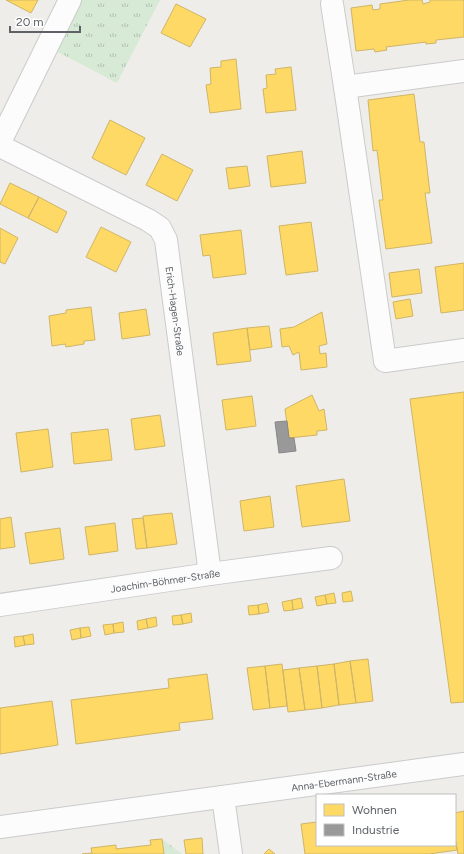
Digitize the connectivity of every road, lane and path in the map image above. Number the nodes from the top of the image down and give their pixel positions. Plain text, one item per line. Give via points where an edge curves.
1 (70, 0) edge
2 (332, 4) dead end
3 (464, 71) edge
4 (345, 87) junction
5 (0, 142) edge
6 (0, 146) edge
7 (464, 350) edge
8 (331, 558) dead end
9 (210, 574) junction
10 (0, 605) edge
11 (464, 764) edge
12 (224, 797) junction
13 (0, 827) edge
14 (231, 854) edge

1 - 5 street
2 - 4 street
3 - 4 street
4 - 7 street via 384,361
6 - 9 street, Erich-Hagen-Straße via 148,220 160,228 166,240
8 - 9 street, Joachim-Böhmer-Straße
9 - 10 street, Joachim-Böhmer-Straße
11 - 12 street, Anna-Ebermann-Straße
12 - 13 street, Anna-Ebermann-Straße
12 - 14 street

